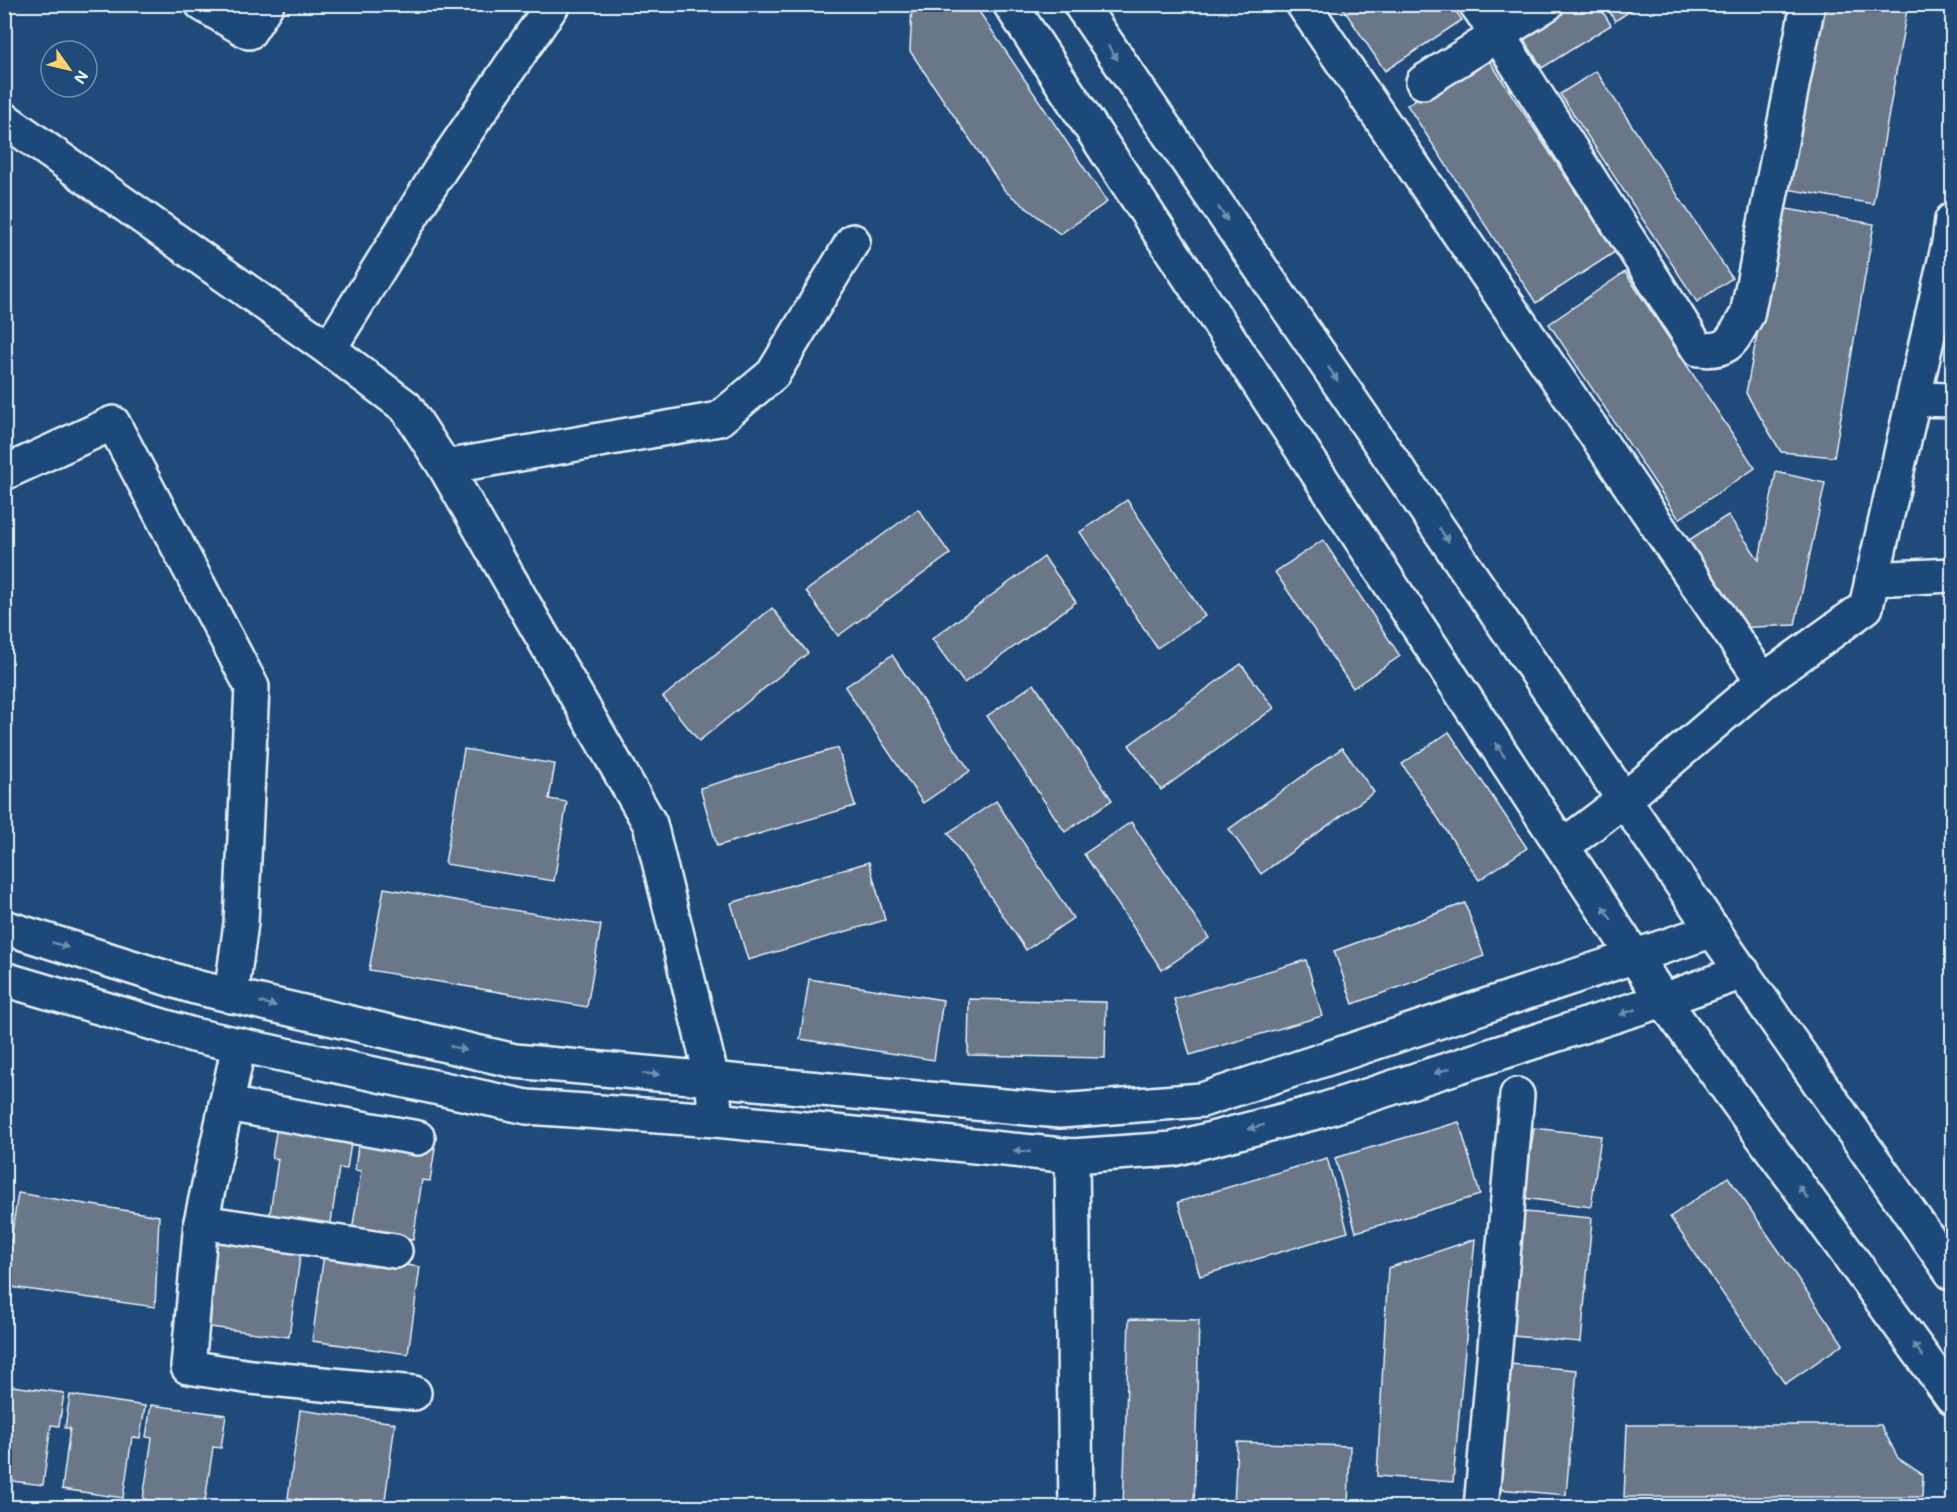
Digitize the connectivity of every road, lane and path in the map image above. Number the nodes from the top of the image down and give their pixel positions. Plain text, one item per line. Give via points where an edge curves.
1 (202, 4) edge
2 (267, 4) edge
3 (553, 4) edge
4 (1010, 4) edge
5 (1080, 4) edge
6 (1303, 4) edge
7 (1476, 4) edge
8 (1547, 4) edge
9 (1808, 4) edge
10 (1498, 35) junction
11 (1423, 82) dead end
12 (4, 119) edge
13 (1953, 220) edge
14 (853, 241) dead end
15 (329, 349) junction
16 (1914, 399) junction
17 (1953, 400) edge
18 (445, 467) junction
19 (4, 473) edge
20 (1953, 575) edge
21 (1872, 579) junction
22 (1763, 681) junction
23 (1625, 799) junction
24 (1563, 846) junction
25 (4, 927) edge
26 (1714, 930) junction
27 (1635, 956) junction
28 (1743, 972) junction
29 (4, 979) edge
30 (231, 996) junction
31 (1663, 1000) junction
32 (239, 1045) junction
33 (712, 1079) junction
34 (1517, 1095) dead end
35 (226, 1104) junction
36 (716, 1120) junction
37 (418, 1138) dead end
38 (1071, 1156) junction
39 (201, 1222) junction
40 (395, 1251) dead end
41 (1953, 1273) edge
42 (414, 1393) dead end
43 (1953, 1397) edge
44 (1076, 1508) edge
45 (1481, 1508) edge

1 - 2 street via 249,32
3 - 15 street via 440,170
24 -> 4 street
5 -> 23 street
6 - 22 street
7 - 10 street
8 - 10 street
9 - 10 street via 1747,315 1731,342 1714,351 1698,349
10 - 11 street
12 - 15 street
13 - 16 street
14 - 18 street via 772,374 719,419
15 - 18 street via 406,407
16 - 17 street
16 - 21 street
18 - 33 street via 650,824
19 - 30 street via 113,423 252,687 241,923
20 - 21 street
21 - 22 street via 1866,607
22 - 23 street
23 - 24 street
23 - 26 street
27 -> 24 street
25 -> 30 street
26 - 27 street
26 - 28 street
27 - 31 street
27 - 33 street via 1202,1100 1060,1111
28 - 31 street
28 - 41 street
29 - 32 street
30 -> 33 street via 515,1061
31 -> 38 street via 1286,1120 1173,1149
43 -> 31 street
32 - 35 street
32 - 36 street via 527,1107
33 - 36 street
34 - 45 street
35 - 37 street
35 - 39 street
38 -> 36 street
38 - 44 street
39 - 40 street
39 - 42 street via 188,1367

